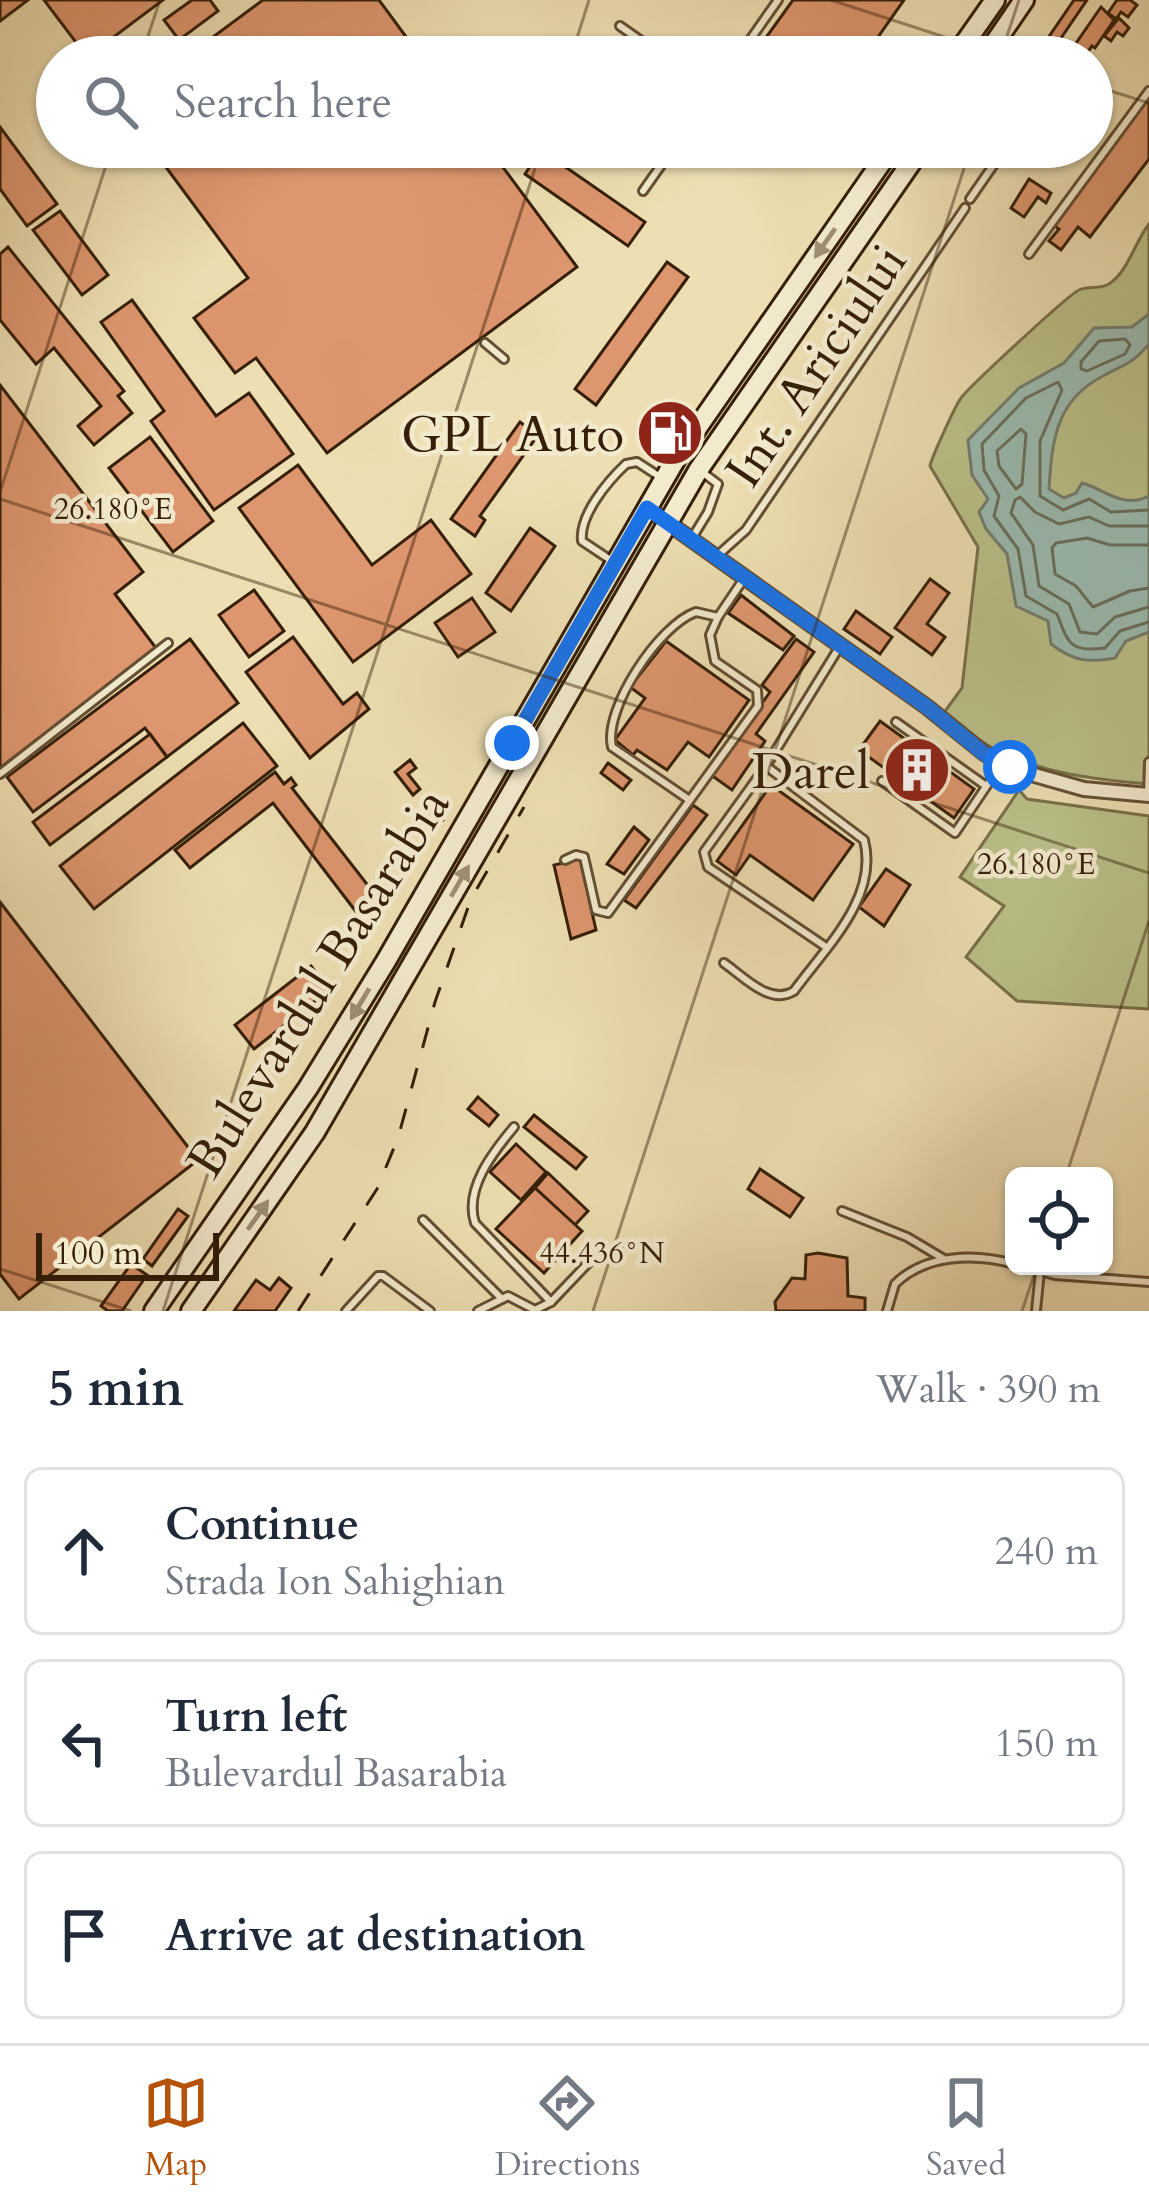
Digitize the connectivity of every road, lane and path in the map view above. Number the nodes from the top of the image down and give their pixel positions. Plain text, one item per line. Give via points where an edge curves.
1 (778, 0) edge
2 (995, 0) edge
3 (1024, 0) edge
4 (620, 26) dead end
5 (634, 36) edge
6 (753, 36) edge
7 (970, 36) edge
8 (999, 36) edge
9 (1149, 91) edge
10 (1113, 140) edge
11 (660, 168) edge
12 (876, 168) edge
13 (907, 168) edge
14 (991, 168) edge
15 (1092, 168) edge
16 (644, 191) dead end
17 (970, 199) dead end
18 (965, 208) dead end
19 (1029, 254) dead end
20 (484, 343) dead end
21 (504, 359) dead end
22 (698, 470) junction
23 (664, 478) junction
24 (647, 508) junction
25 (668, 522) junction
26 (692, 538) junction
27 (717, 556) junction
28 (616, 564) junction
29 (746, 577) junction
30 (718, 617) junction
31 (168, 643) dead end
32 (841, 645) junction
33 (896, 722) dead end
34 (1149, 762) edge
35 (1002, 763) junction
36 (766, 766) junction
37 (0, 774) edge
38 (882, 781) dead end
39 (987, 786) junction
40 (1148, 795) edge
41 (688, 799) junction
42 (565, 860) dead end
43 (826, 947) junction
44 (724, 963) dead end
45 (514, 1126) dead end
46 (842, 1211) dead end
47 (423, 1220) dead end
48 (621, 1250) dead end
49 (944, 1259) junction
50 (1005, 1262) edge
51 (1040, 1275) edge
52 (1080, 1275) edge
53 (1149, 1282) edge
54 (501, 1298) junction
55 (551, 1302) junction
56 (154, 1311) edge
57 (191, 1311) edge
58 (346, 1311) edge
59 (430, 1311) edge
60 (478, 1311) edge
61 (534, 1311) edge
62 (887, 1311) edge
63 (1036, 1311) edge

1 - 6 lane
2 - 7 main road
3 - 8 main road
4 - 5 lane
9 - 10 lane
11 - 16 lane
12 -> 23 main road, Bulevardul Basarabia via 784,287
13 - 22 main road, Bulevardul Basarabia
14 - 17 lane
15 - 19 lane
18 - 27 lane, Int. Ariciului via 746,530
20 - 21 lane
22 - 25 main road, Bulevardul Basarabia
22 - 26 lane via 718,484
23 - 24 main road, Bulevardul Basarabia
23 - 28 lane via 626,464 585,519 582,541
24 - 25 street
24 - 28 main road, Bulevardul Basarabia
25 - 26 street
57 -> 25 main road, Bulevardul Basarabia via 315,1132
26 - 27 street
27 - 29 street
28 -> 56 main road, Bulevardul Basarabia via 308,1088
29 - 30 lane
29 - 32 street
30 - 41 lane via 710,635 715,662 760,698
30 - 41 lane via 696,612 669,629 632,676 609,742
31 - 37 lane
32 - 35 street
32 - 36 lane
33 - 39 lane
34 - 40 lane
35 - 39 lane
35 - 40 street via 1084,789
36 - 43 lane via 864,840 864,888
36 - 43 lane via 705,847 705,860
38 - 39 lane via 955,833
41 - 42 lane via 608,913 596,910 584,857
43 - 44 lane via 786,997
45 - 55 lane via 493,1153 471,1210
46 - 49 lane
47 - 54 lane
48 - 55 lane via 592,1259
49 - 50 lane
49 - 62 lane via 900,1278
51 - 63 lane
52 - 53 lane
54 - 60 lane
54 - 61 lane
55 - 61 lane
58 - 59 lane via 377,1276

